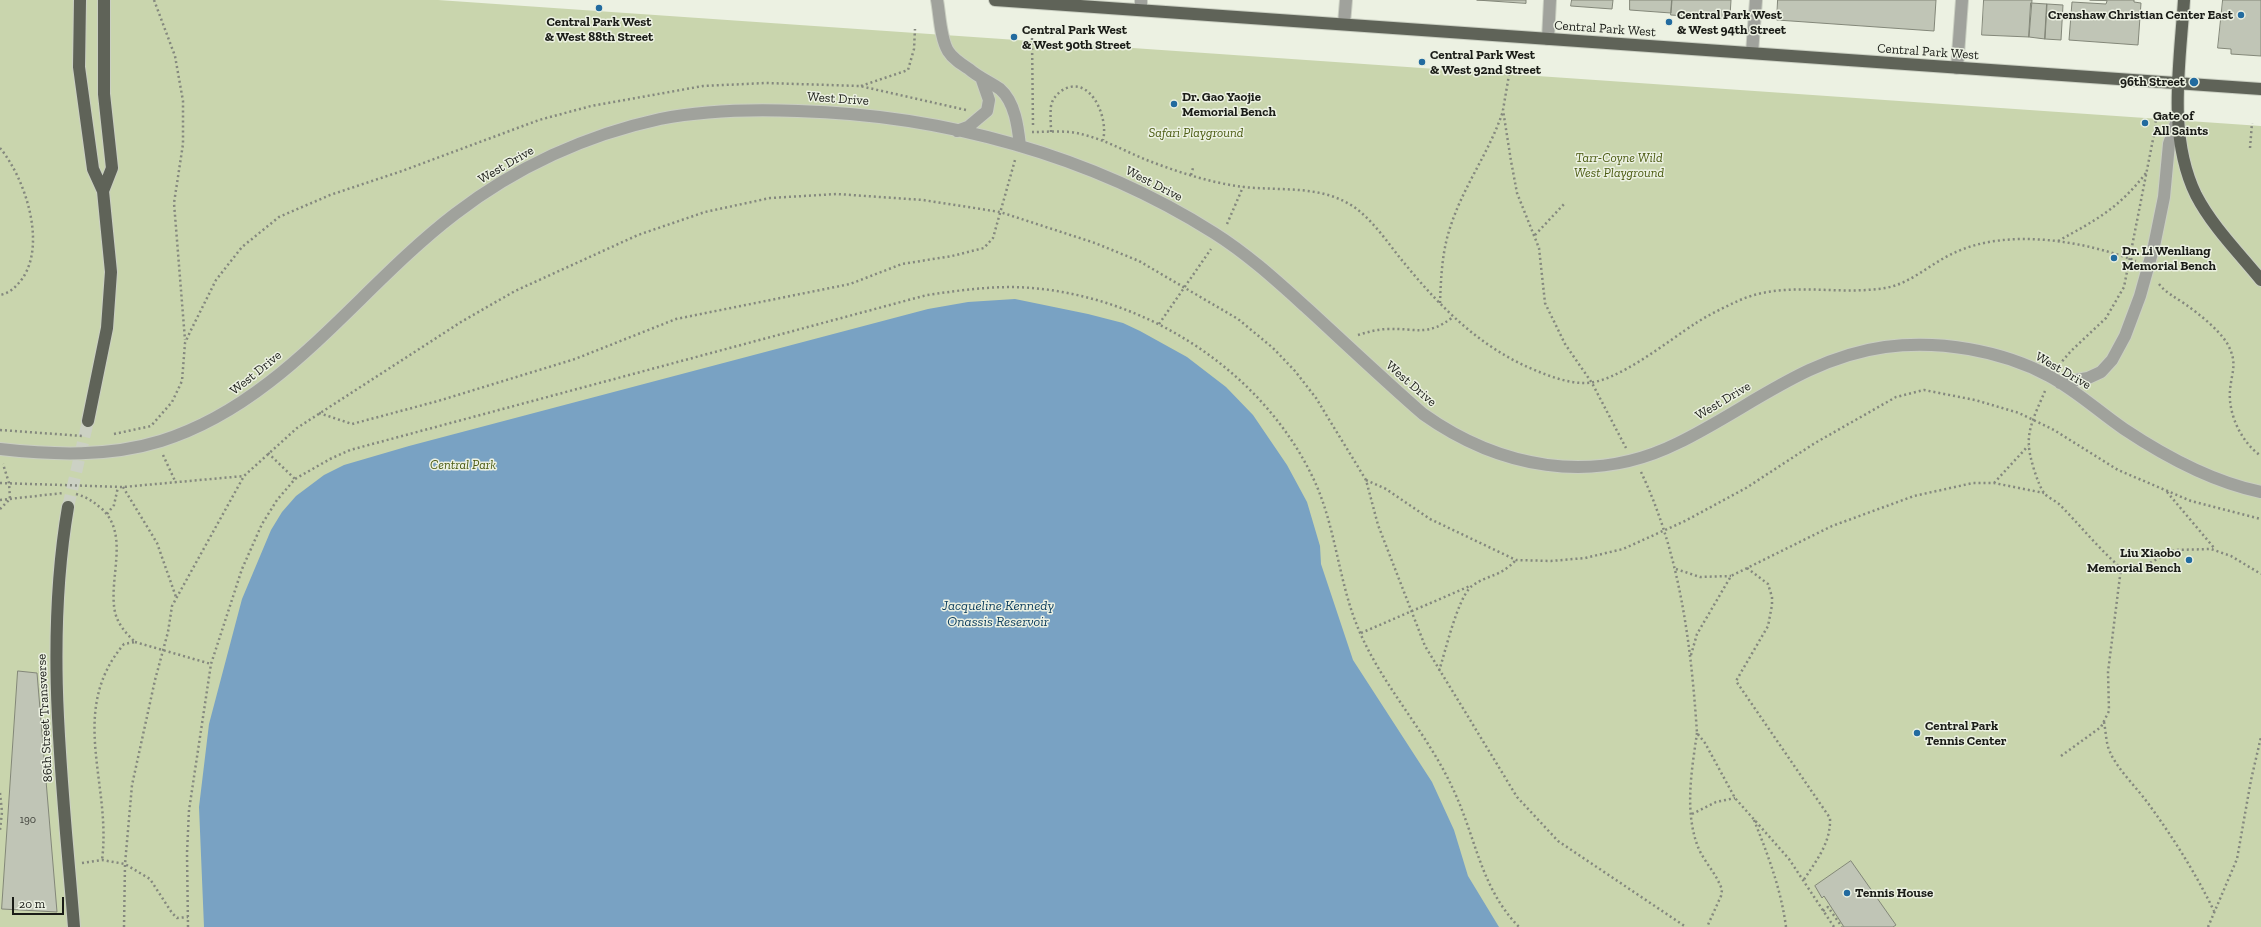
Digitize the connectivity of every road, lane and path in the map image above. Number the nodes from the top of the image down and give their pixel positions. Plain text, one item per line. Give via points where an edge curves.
1 (80, 0) edge
2 (104, 0) edge
3 (154, 0) edge
4 (937, 0) edge
5 (995, 0) edge
6 (1346, 0) edge
7 (1550, 0) edge
8 (1756, 0) edge
9 (1962, 0) edge
10 (2184, 0) edge
11 (1141, 4) edge
12 (1344, 24) junction
13 (915, 29) dead end
14 (1032, 38) dead end
15 (1548, 39) junction
16 (1752, 53) junction
17 (1957, 68) junction
18 (1510, 69) dead end
19 (982, 80) junction
20 (2179, 83) junction
21 (860, 86) dead end
22 (2261, 89) edge
23 (1503, 110) junction
24 (2155, 114) dead end
25 (2178, 117) junction
26 (2252, 123) dead end
27 (957, 131) junction
28 (1051, 132) junction
29 (1104, 140) junction
30 (1020, 146) junction
31 (0, 148) edge
32 (2250, 148) dead end
33 (1015, 160) dead end
34 (1193, 168) dead end
35 (2147, 171) junction
36 (1191, 175) junction
37 (1243, 187) junction
38 (103, 191) junction
39 (1565, 203) dead end
40 (1000, 212) junction
41 (1225, 229) dead end
42 (1535, 235) junction
43 (2057, 241) junction
44 (1212, 247) dead end
45 (2130, 259) junction
46 (2142, 262) dead end
47 (2261, 280) edge
48 (2157, 281) dead end
49 (1183, 287) junction
50 (0, 295) edge
51 (1440, 304) junction
52 (1453, 317) junction
53 (1159, 324) junction
54 (186, 343) dead end
55 (1345, 343) junction
56 (2056, 380) junction
57 (1592, 383) junction
58 (319, 413) junction
59 (2034, 419) junction
60 (88, 421) tunnel mouth
61 (0, 430) edge
62 (87, 436) dead end
63 (2028, 446) junction
64 (0, 449) edge
65 (1628, 450) dead end
66 (268, 453) junction
67 (162, 454) dead end
68 (2261, 456) edge
69 (2, 462) dead end
70 (1641, 472) dead end
71 (244, 476) junction
72 (294, 479) junction
73 (1366, 480) junction
74 (0, 483) edge
75 (9, 483) junction
76 (176, 483) junction
77 (1994, 483) junction
78 (118, 487) junction
79 (123, 487) junction
80 (2165, 490) junction
81 (2261, 492) edge
82 (66, 493) dead end
83 (2044, 493) junction
84 (70, 494) dead end
85 (10, 499) junction
86 (0, 500) edge
87 (68, 507) tunnel mouth
88 (0, 509) edge
89 (107, 514) junction
90 (2261, 519) edge
91 (1665, 530) junction
92 (2216, 550) junction
93 (1516, 560) junction
94 (1746, 568) junction
95 (2121, 568) junction
96 (1675, 569) junction
97 (2261, 574) edge
98 (1731, 576) junction
99 (1471, 586) junction
100 (176, 597) junction
101 (1410, 612) junction
102 (1360, 633) junction
103 (135, 642) junction
104 (1690, 657) junction
105 (210, 664) junction
106 (1439, 671) junction
107 (2104, 722) junction
108 (1697, 733) junction
109 (2261, 737) edge
110 (2061, 756) dead end
111 (0, 793) edge
112 (1735, 798) junction
113 (1692, 814) junction
114 (1753, 817) junction
115 (0, 830) edge
116 (102, 860) junction
117 (69, 864) junction
118 (125, 864) junction
119 (1803, 881) junction
120 (1823, 911) junction
121 (2214, 911) junction
122 (188, 917) junction
123 (74, 927) edge
124 (124, 927) edge
125 (188, 927) edge
126 (1519, 927) edge
127 (1686, 927) edge
128 (1707, 927) edge
129 (1786, 927) edge
130 (1834, 927) edge
131 (1842, 927) edge
132 (2208, 927) edge

1 - 38 main road via 79,67 86,128 93,169
2 - 38 main road via 104,94 112,168
3 - 54 path via 175,56 184,101 183,144 174,203
4 - 19 street via 948,50
5 - 11 main road, Central Park West
6 - 12 street
7 - 15 street
8 - 16 street
9 - 17 street
10 - 20 main road
11 - 12 main road, Central Park West
12 - 15 main road, Central Park West
13 - 21 path via 914,49 908,70
14 - 28 path via 1032,132
15 - 16 main road, Central Park West
16 - 17 main road, Central Park West
17 - 20 main road, Central Park West
18 - 23 path
19 - 27 street via 989,100 987,111 968,127
19 - 30 street via 998,88 1008,100 1018,129
20 - 22 main road, Central Park West
20 - 25 main road
23 - 42 path via 1517,194
23 - 51 path via 1498,127 1451,224 1443,257
24 - 35 path via 2156,124
25 - 47 main road via 2184,159 2197,196
25 - 56 street via 2169,144 2164,197 2154,246 2140,296 2125,336 2112,360 2101,372 2088,378
26 - 32 path
27 - 30 street, West Drive
27 - 64 street, West Drive via 878,116 738,110 661,119 598,137 568,148 523,170 455,214 272,381 221,416 159,441 115,450 69,453
28 - 29 path via 1079,133
28 - 29 path via 1053,100 1064,90 1075,87 1089,92 1099,105 1104,120
29 - 36 path via 1145,159
30 - 55 street, West Drive via 1142,191 1192,219 1258,265
31 - 50 path via 17,173 32,219 32,254 25,274 16,288
33 - 40 path
34 - 36 path
35 - 43 path via 2129,194 2102,217
35 - 45 path
36 - 37 path
37 - 41 path
37 - 51 path via 1310,190 1351,205 1373,226
38 - 60 main road via 110,257 109,308
39 - 42 path
40 - 49 path via 1095,243 1139,261
40 - 58 path via 993,238 984,248 902,264 850,284 676,319 575,360 352,424
40 - 58 path via 923,200 837,194 770,198 705,212 638,235 515,291 461,322
42 - 57 path via 1539,248 1543,295 1548,311 1565,344
43 - 45 path
43 - 57 path via 2010,241 1970,247 1890,287 1868,290 1805,288 1761,293 1711,314 1634,364
44 - 49 path
45 - 46 path
45 - 56 path via 2124,287 2106,318 2071,351
48 - 68 path via 2163,290 2185,304 2217,331 2227,344 2235,362 2230,395 2233,415 2250,447
49 - 53 path
49 - 73 path via 1238,319 1273,348 1295,371 1336,427
51 - 52 path
52 - 55 path via 1434,329 1375,330
52 - 57 path via 1481,341 1521,365 1560,379
53 - 72 path via 1117,306 1074,294 1034,288 967,289 927,295 350,450
53 - 102 path via 1190,342 1236,377 1265,407 1304,460 1326,509 1343,583
55 - 56 street, West Drive via 1423,414 1453,434 1508,458 1568,466 1611,464 1658,452 1700,431 1795,375 1830,360 1866,350 1903,346 1958,348 1999,356
56 - 59 path
56 - 81 street, West Drive via 2161,453 2213,477
57 - 65 path
58 - 66 path
59 - 63 path
59 - 80 path via 2118,470
59 - 91 path via 1967,398 1934,391 1913,391 1871,410 1724,500
61 - 62 path via 28,434
63 - 77 path
63 - 83 path
66 - 71 path
66 - 72 path
67 - 76 path
69 - 75 path
70 - 91 path
71 - 76 path
71 - 100 path
72 - 105 path via 262,524 242,569
73 - 93 path via 1386,489 1430,519
73 - 101 path via 1378,526
74 - 75 path
75 - 78 path
75 - 85 path
76 - 79 path
77 - 83 path
77 - 94 path via 1973,483 1888,504 1832,526
78 - 79 path
78 - 89 path via 114,505
79 - 100 path via 157,543
80 - 90 path via 2191,502
80 - 92 path
82 - 85 path
83 - 95 path via 2058,503 2097,547
84 - 89 path via 88,498
85 - 86 path
85 - 88 path
87 - 117 main road, 86th Street Transverse via 59,572 55,651
89 - 103 path via 116,539 115,612 123,630
91 - 93 path via 1623,549 1585,558 1551,561
91 - 96 path
92 - 95 path via 2184,548 2174,550 2148,564
92 - 97 path
93 - 99 path via 1506,570
94 - 98 path
94 - 119 path via 1768,584 1772,605 1768,626 1736,681 1830,818 1829,837
95 - 107 path via 2108,672 2109,711
96 - 98 path via 1700,577
96 - 104 path via 1688,630
98 - 104 path via 1697,634
99 - 101 path
99 - 106 path via 1462,598
100 - 118 path via 132,785
101 - 102 path
101 - 106 path
102 - 126 path via 1395,697 1431,747 1447,776 1464,815 1481,870 1501,906
103 - 105 path, bridge
103 - 116 path via 124,644 114,655 96,697 94,730 103,815
104 - 108 path
105 - 122 path via 189,810
106 - 127 path via 1517,797 1558,841
107 - 110 path via 2094,733
107 - 121 path via 2109,751 2116,764 2151,807 2199,881
108 - 112 path
108 - 113 path via 1691,779
109 - 121 path via 2237,859
111 - 115 path
112 - 113 path via 1716,802
112 - 114 path
113 - 128 path via 1698,846 1720,883 1721,896
114 - 119 path via 1789,859
114 - 129 path via 1777,879
116 - 117 path
116 - 118 path
117 - 123 main road, 86th Street Transverse
118 - 122 path via 150,879 177,918
118 - 124 path
119 - 120 path
120 - 130 path
120 - 131 path via 1828,908
121 - 132 path
122 - 125 path

